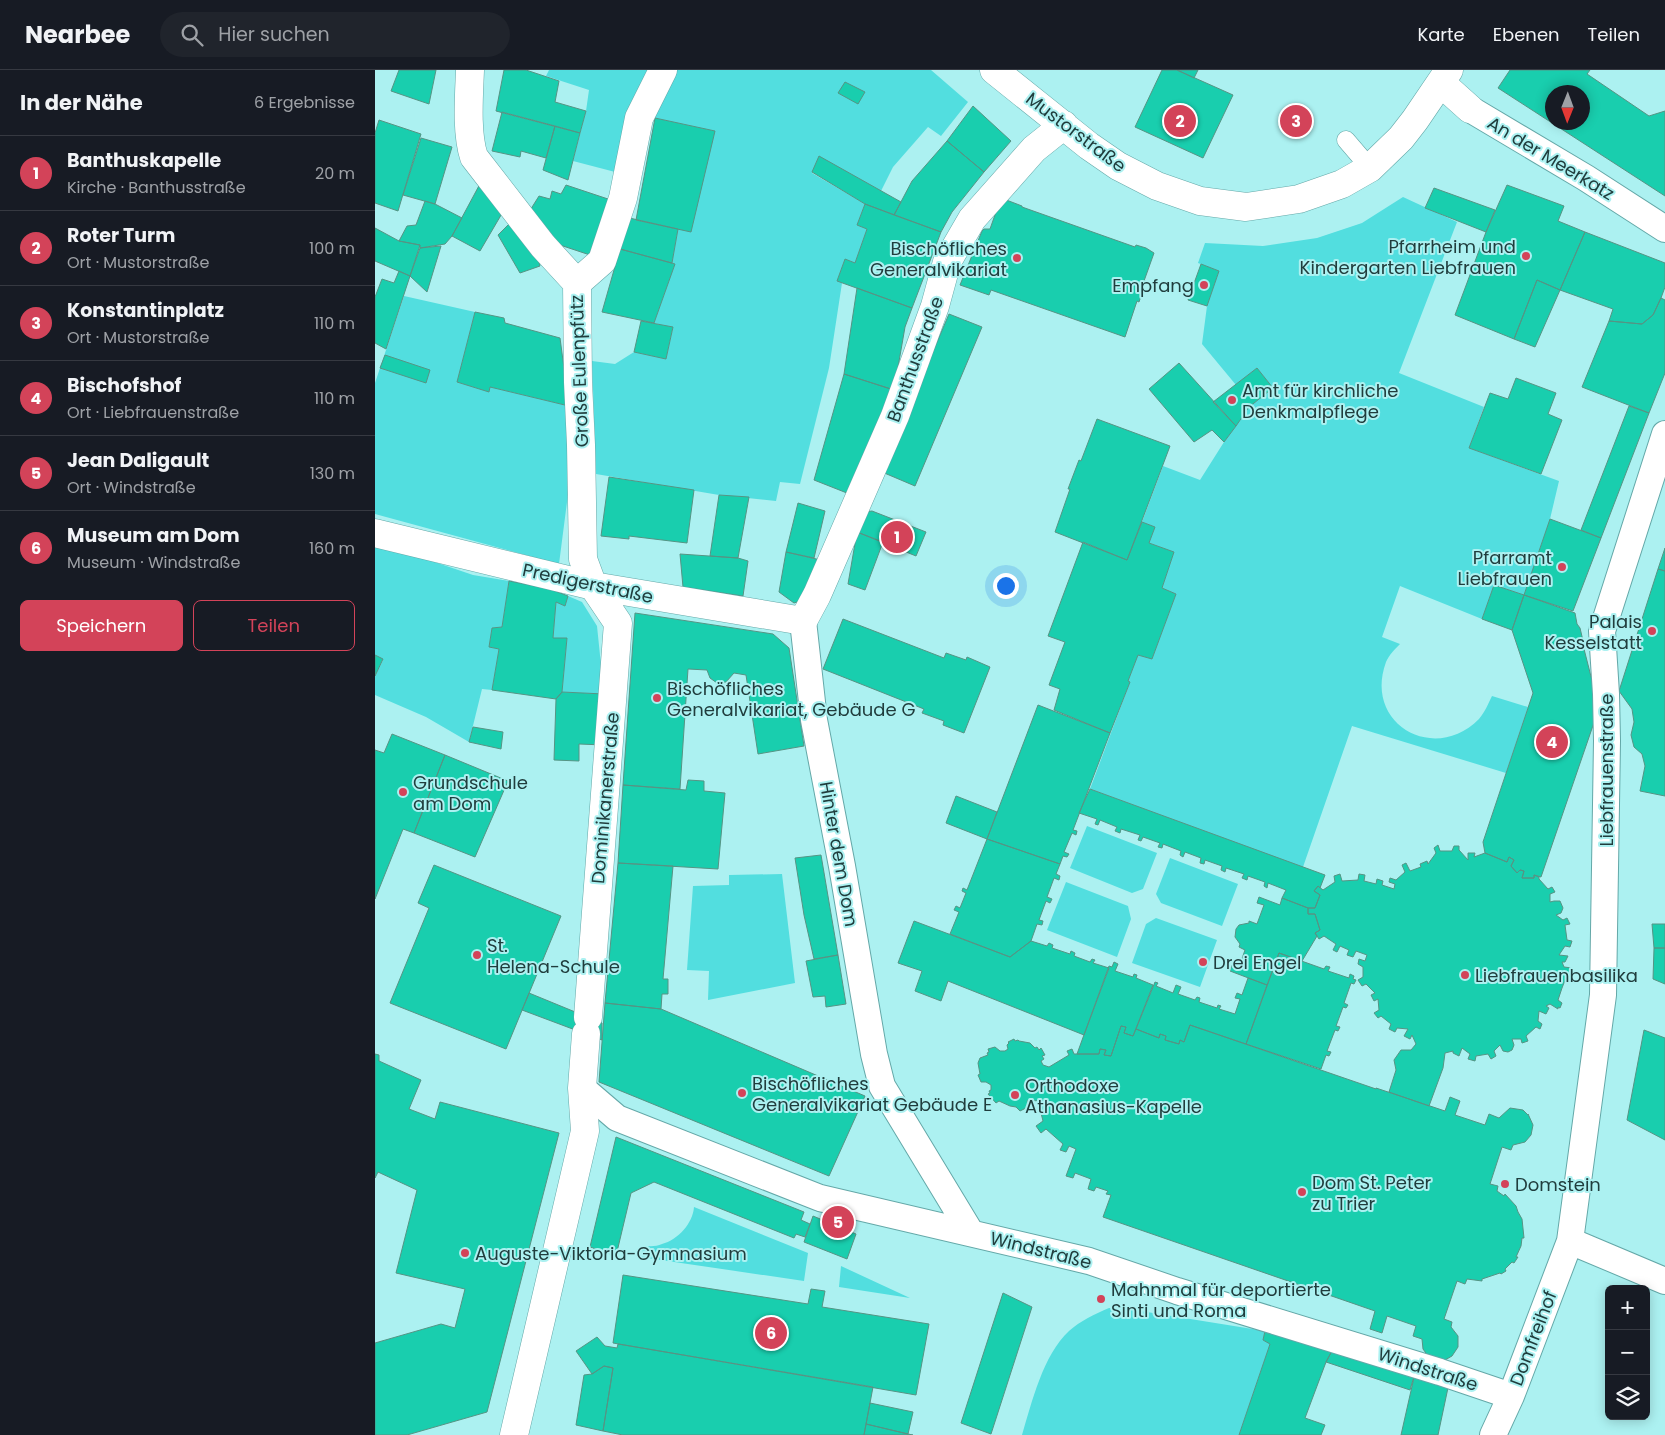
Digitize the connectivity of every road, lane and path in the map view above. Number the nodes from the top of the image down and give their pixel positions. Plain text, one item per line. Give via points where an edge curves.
1 (470, 70) edge
2 (663, 70) edge
3 (994, 70) edge
4 (1445, 77) edge
5 (1471, 109) joint
6 (1065, 125) junction
7 (1346, 140) dead end
8 (1370, 168) junction
9 (1665, 229) edge
10 (577, 282) junction
11 (1665, 434) edge
12 (375, 533) edge
13 (593, 586) junction
14 (803, 621) junction
15 (582, 1088) junction
16 (1588, 1114) joint
17 (971, 1233) junction
18 (1570, 1241) junction
19 (1665, 1281) edge
20 (1511, 1396) junction
21 (514, 1435) edge
22 (1493, 1435) edge

1 - 10 street, Große Eulenpfütz via 469,107 474,157 543,246
2 - 10 street via 639,118 623,198 602,261
3 - 6 street, Mustorstraße
4 - 5 street, An der Meerkatz
4 - 8 street, Mustorstraße via 1401,138
5 - 9 street, An der Meerkatz
6 - 8 street, Mustorstraße via 1118,166 1149,182 1200,201 1219,204 1246,207 1299,199 1343,184
6 - 14 street, Banthusstraße via 1034,149 972,219 947,262 935,306 895,416
7 - 8 lane
10 - 13 street, Große Eulenpfütz via 583,559
11 - 16 street, Liebfrauenstraße via 1602,632 1607,694 1603,995
12 - 13 street, Predigerstraße
13 - 14 street, Predigerstraße
13 - 15 street, Dominikanerstraße via 618,623
14 - 17 street, Hinter dem Dom via 814,720 882,1086
15 - 17 street, Windstraße via 617,1118 820,1198
15 - 21 street, Dominikanerstraße via 585,1131
16 - 18 street, Domfreihof
17 - 20 street, Windstraße via 1089,1261
18 - 19 street
18 - 20 street, Domfreihof
20 - 22 street, Domfreihof

